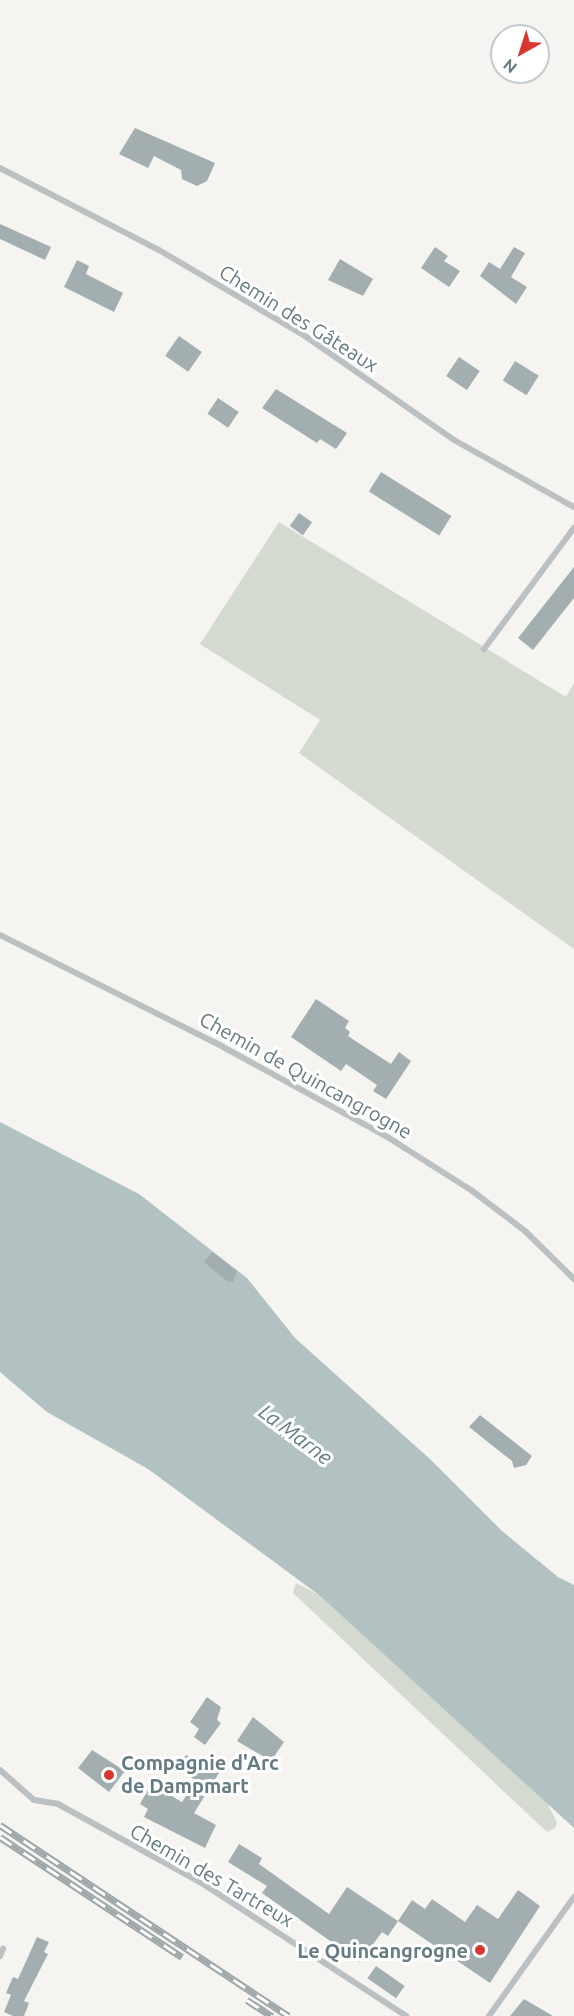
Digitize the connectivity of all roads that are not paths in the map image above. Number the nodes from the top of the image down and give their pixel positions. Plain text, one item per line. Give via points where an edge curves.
1 (0, 168) edge
2 (574, 507) edge
3 (574, 528) edge
4 (484, 649) dead end
5 (0, 935) edge
6 (574, 1279) edge
7 (0, 1770) edge
8 (574, 1897) edge
9 (3, 1949) dead end
10 (0, 1956) edge
11 (406, 2016) edge
12 (489, 2016) edge

1 - 2 street, Chemin des Gâteaux via 159,250 305,336 454,440
3 - 4 street
5 - 6 street, Chemin de Quincangrogne via 214,1042 389,1138 471,1190 525,1231
7 - 11 street, Chemin des Tartreux via 27,1796 58,1804 200,1882
8 - 12 street
9 - 10 street

